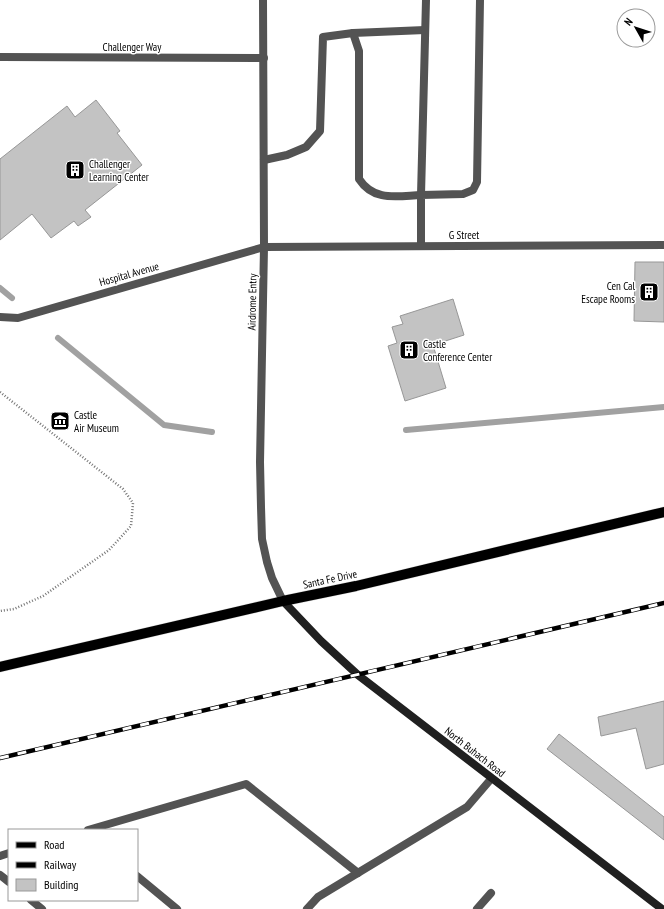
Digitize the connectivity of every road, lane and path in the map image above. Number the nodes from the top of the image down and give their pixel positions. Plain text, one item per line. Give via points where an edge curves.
1 (263, 0) edge
2 (426, 0) edge
3 (480, 0) edge
4 (425, 30) junction
5 (353, 33) junction
6 (0, 57) edge
7 (264, 58) junction
8 (264, 160) junction
9 (421, 195) junction
10 (664, 245) edge
11 (421, 246) junction
12 (264, 247) junction
13 (0, 317) edge
14 (0, 392) edge
15 (664, 512) edge
16 (283, 601) junction
17 (0, 611) edge
18 (0, 667) edge
19 (491, 779) junction
20 (91, 829) edge
21 (358, 873) junction
22 (0, 874) edge
23 (138, 877) edge
24 (8, 881) edge
25 (491, 892) dead end
26 (32, 901) edge
27 (42, 909) edge
28 (177, 909) edge
29 (307, 909) edge
30 (478, 909) edge
31 (662, 909) edge

1 - 7 street, Airdrome Entry
2 - 4 street
3 - 9 street via 477,182 473,190 463,194
4 - 5 street
4 - 9 street
5 - 8 street via 323,36 320,131 306,147 287,155
5 - 9 street via 359,51 359,179 364,187 380,196
6 - 7 street, Challenger Way
7 - 8 street, Airdrome Entry
8 - 12 street, Airdrome Entry
9 - 11 street
10 - 11 street, G Street
11 - 12 street, G Street
12 - 13 street, Hospital Avenue via 18,318
12 - 16 street, Airdrome Entry via 260,462 262,539 272,578
14 - 17 path via 123,490 133,502 131,526 109,550 43,596 14,609
15 - 16 main road, Santa Fe Drive
16 - 18 main road, Santa Fe Drive
16 - 19 main road, North Buhach Road via 358,675
19 - 21 street via 467,807
19 - 31 main road, North Buhach Road
20 - 21 street via 246,784
21 - 29 street via 318,897
22 - 24 street
23 - 28 street
25 - 30 street
26 - 27 street

